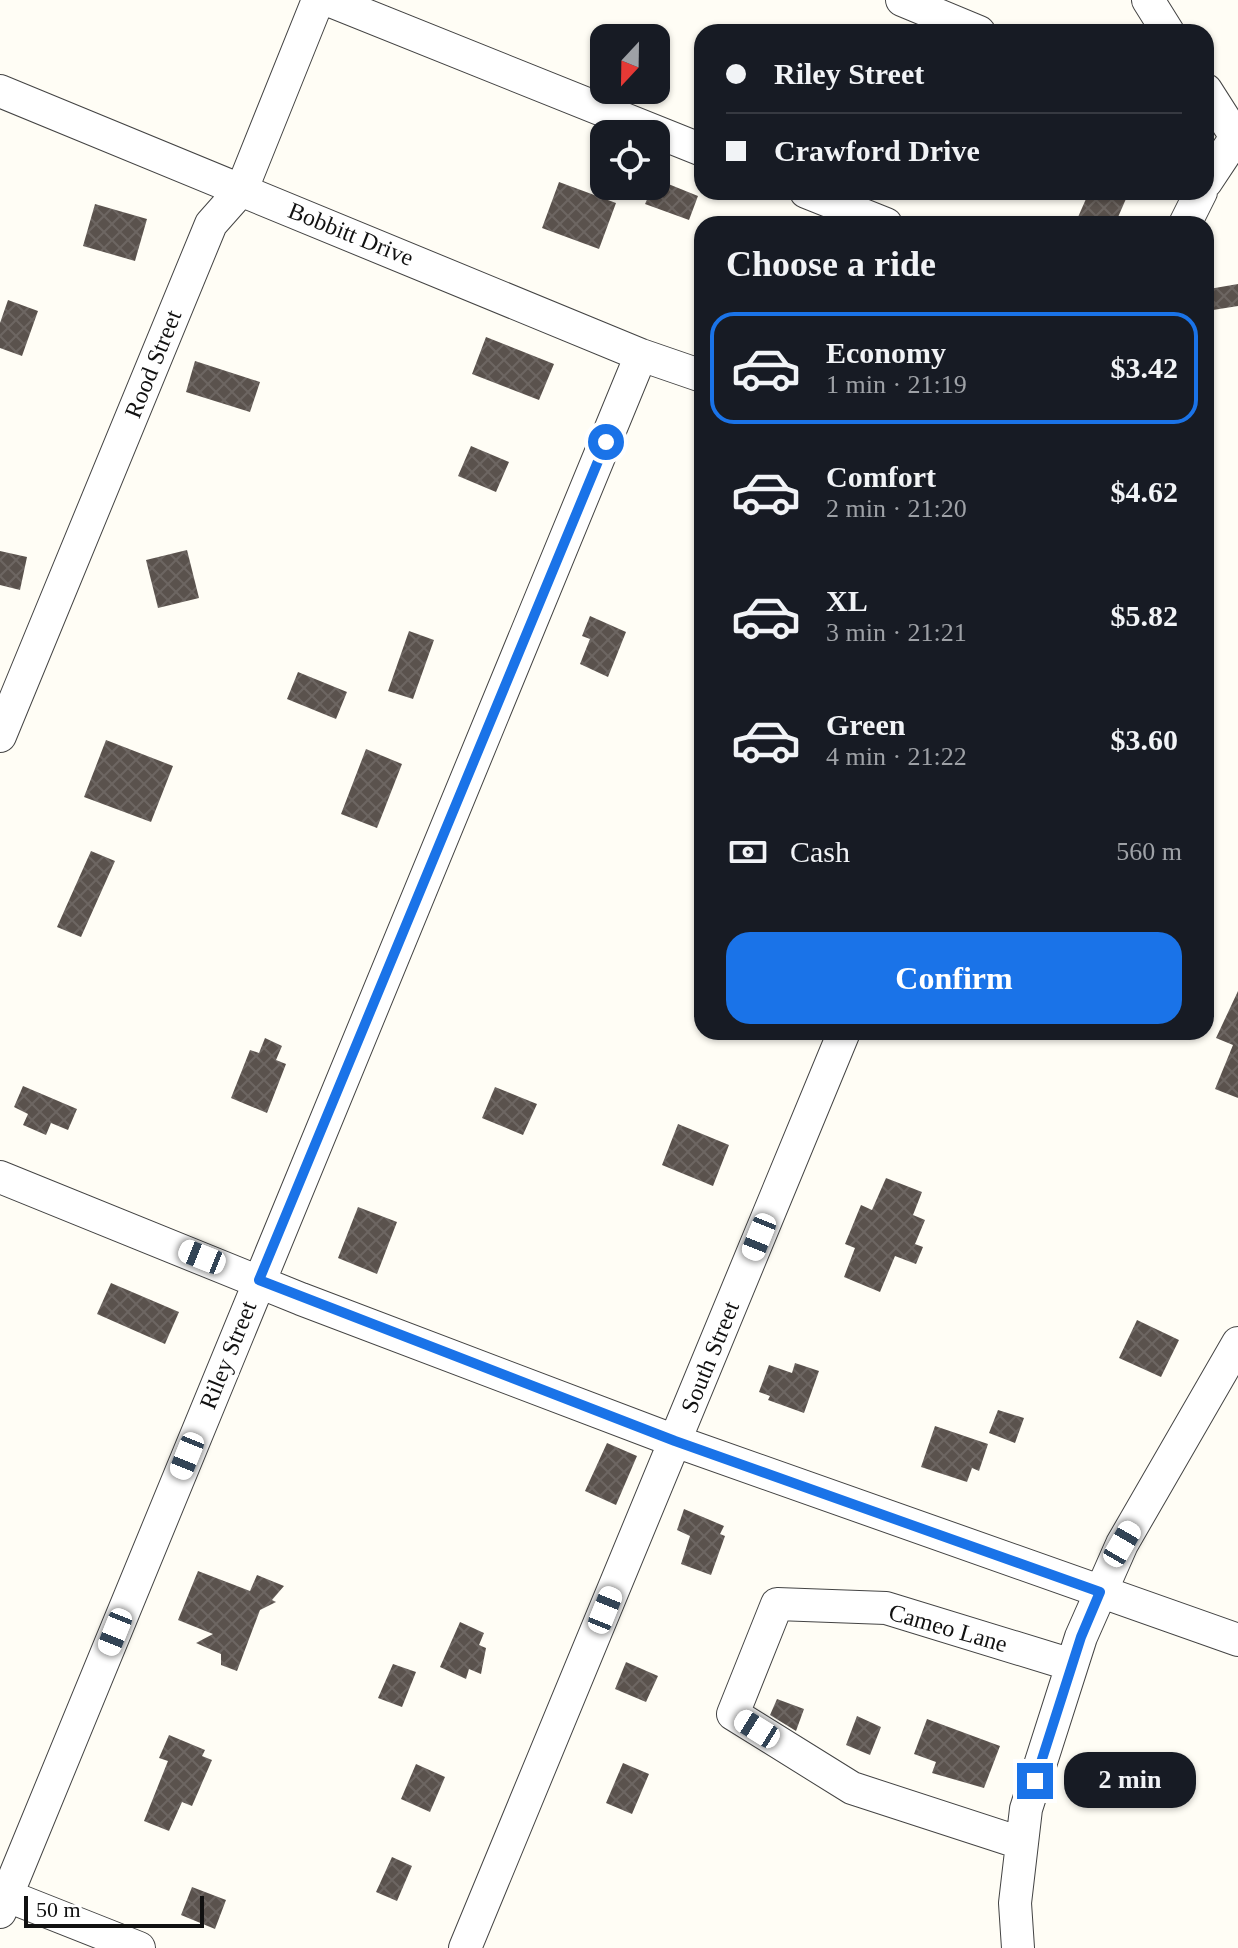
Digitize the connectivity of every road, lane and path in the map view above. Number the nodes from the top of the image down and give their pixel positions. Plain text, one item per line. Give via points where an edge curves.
1 (318, 0) edge
2 (328, 0) edge
3 (902, 0) edge
4 (1148, 0) edge
5 (960, 24) edge
6 (1163, 24) edge
7 (0, 91) edge
8 (1214, 102) edge
9 (1214, 128) edge
10 (1237, 136) edge
11 (694, 147) edge
12 (1214, 170) edge
13 (242, 189) junction
14 (826, 200) edge
15 (866, 216) edge
16 (641, 355) junction
17 (694, 373) edge
18 (0, 736) edge
19 (841, 1040) edge
20 (0, 1177) edge
21 (259, 1280) junction
22 (1238, 1343) edge
23 (675, 1441) junction
24 (1100, 1592) junction
25 (1238, 1640) edge
26 (1072, 1665) junction
27 (1021, 1843) junction
28 (2, 1900) edge
29 (139, 1948) edge
30 (465, 1948) edge
31 (1018, 1948) edge

1 - 13 street, Rood Street
2 - 11 street
3 - 5 street
4 - 6 street
7 - 13 street, Bobbitt Drive
8 - 10 street
9 - 10 street
10 - 12 street
13 - 16 street, Bobbitt Drive
13 - 18 street, Rood Street via 211,224
14 - 15 street
16 - 17 street, Bobbitt Drive
16 - 21 street, Riley Street
19 - 23 street, South Street
20 - 21 street
21 - 23 street
21 - 28 street, Riley Street
22 - 24 street via 1122,1544
23 - 24 street
23 - 30 street, South Street
24 - 25 street
24 - 26 street
26 - 27 street via 1026,1809
26 - 27 street, Cameo Lane via 886,1608 777,1604 733,1714 852,1788
27 - 31 street via 1015,1903
28 - 29 street

